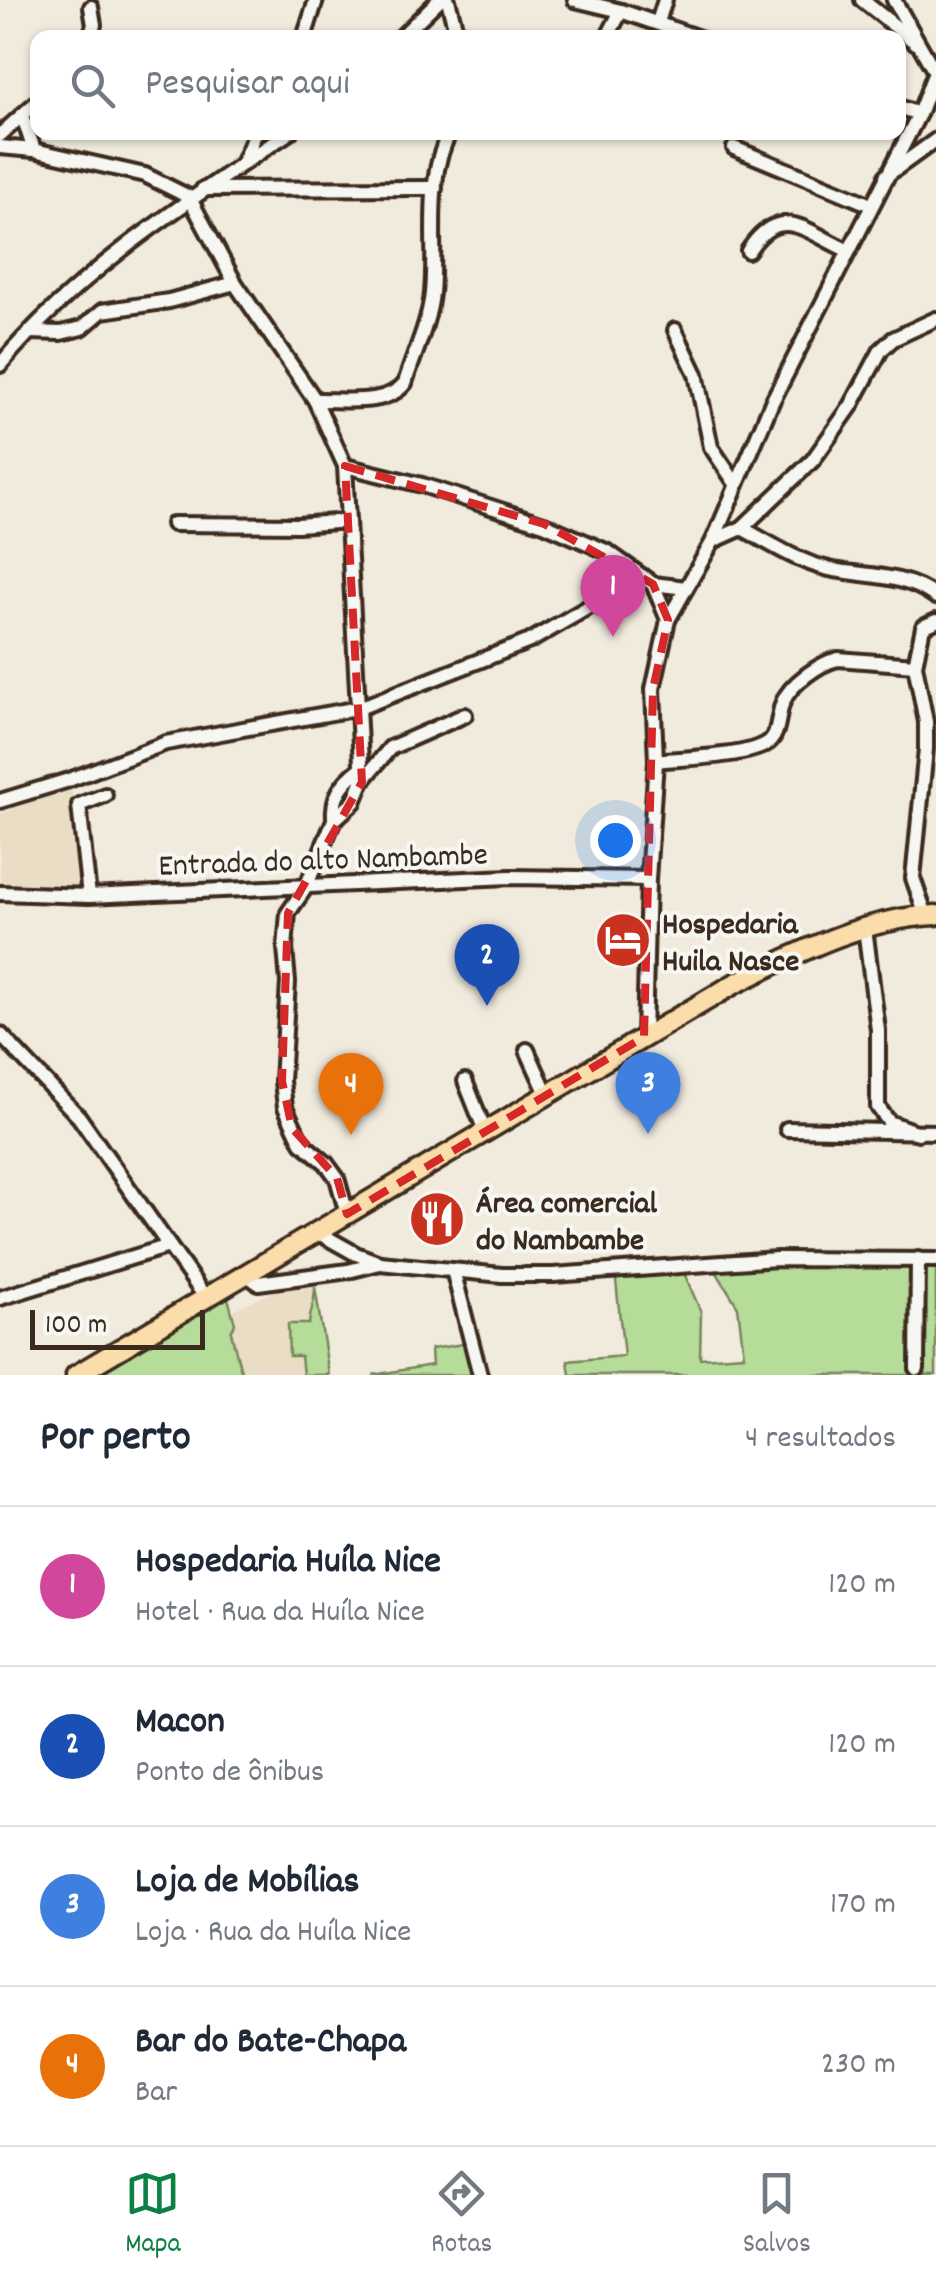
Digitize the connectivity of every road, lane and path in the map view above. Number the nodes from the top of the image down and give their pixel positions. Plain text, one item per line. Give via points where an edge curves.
1 (316, 0) edge
2 (440, 0) edge
3 (448, 0) edge
4 (575, 0) edge
5 (665, 0) edge
6 (862, 0) edge
7 (894, 0) edge
8 (91, 7) dead end
9 (621, 11) junction
10 (654, 21) junction
11 (92, 30) edge
12 (307, 30) edge
13 (408, 30) edge
14 (456, 30) edge
15 (611, 30) edge
16 (653, 30) edge
17 (678, 30) edge
18 (899, 30) edge
19 (906, 35) edge
20 (918, 45) junction
21 (936, 72) edge
22 (30, 110) edge
23 (906, 110) edge
24 (919, 114) junction
25 (24, 117) junction
26 (0, 136) edge
27 (30, 137) edge
28 (906, 138) edge
29 (31, 140) edge
30 (252, 140) edge
31 (278, 140) edge
32 (446, 140) edge
33 (905, 140) edge
34 (936, 140) edge
35 (0, 148) edge
36 (734, 148) dead end
37 (34, 150) junction
38 (242, 164) junction
39 (884, 178) junction
40 (436, 188) junction
41 (196, 193) junction
42 (870, 204) junction
43 (847, 250) junction
44 (748, 251) dead end
45 (235, 282) junction
46 (936, 319) edge
47 (675, 330) dead end
48 (30, 332) junction
49 (0, 365) edge
50 (315, 400) junction
51 (345, 466) junction
52 (736, 484) junction
53 (348, 522) junction
54 (174, 524) dead end
55 (742, 528) junction
56 (713, 541) junction
57 (648, 580) junction
58 (686, 588) junction
59 (936, 597) edge
60 (668, 620) junction
61 (936, 621) edge
62 (915, 665) junction
63 (359, 708) junction
64 (465, 715) dead end
65 (656, 761) junction
66 (361, 776) junction
67 (105, 795) dead end
68 (0, 801) edge
69 (648, 879) junction
70 (306, 887) junction
71 (276, 890) junction
72 (0, 893) edge
73 (88, 896) junction
74 (288, 913) junction
75 (931, 916) edge
76 (865, 928) junction
77 (0, 1034) edge
78 (644, 1037) junction
79 (528, 1050) dead end
80 (465, 1081) dead end
81 (547, 1094) junction
82 (787, 1128) dead end
83 (485, 1132) junction
84 (936, 1132) edge
85 (918, 1133) junction
86 (347, 1214) junction
87 (316, 1232) junction
88 (169, 1246) junction
89 (918, 1259) junction
90 (936, 1260) edge
91 (380, 1263) junction
92 (453, 1270) junction
93 (246, 1274) junction
94 (205, 1297) junction
95 (0, 1298) edge
96 (918, 1369) dead end
97 (76, 1375) edge
98 (480, 1375) edge

1 - 12 street
2 - 13 street
3 - 14 street
4 - 9 street
5 - 10 street
6 - 18 street
7 - 20 street
8 - 11 street
9 - 10 street
9 - 15 street
10 - 16 street
10 - 17 street
19 - 20 street
20 - 21 street
21 - 24 street
22 - 25 street
23 - 24 street
24 - 28 street
25 - 26 street
25 - 27 street
29 - 37 street
30 - 38 street
31 - 38 street
32 - 40 street
33 - 39 street
34 - 39 street
35 - 37 street
36 - 42 street
37 - 41 street
38 - 41 street
39 - 42 street
40 - 41 street
40 - 50 street via 432,297 405,382 384,398
41 - 45 street
41 - 48 street
42 - 43 street
43 - 44 street via 776,223
43 - 52 street
45 - 48 street via 102,311 72,331
45 - 50 street
46 - 55 street via 881,350 813,460
47 - 52 street via 696,374 710,447
48 - 49 street
50 - 51 street
51 - 53 street
51 - 57 street via 544,524 608,552
52 - 56 street
53 - 54 street
53 - 63 street
55 - 56 street
55 - 59 street via 811,564 878,574
56 - 58 street
57 - 58 street
57 - 60 street
57 - 63 street via 530,641
58 - 60 street
60 - 65 street via 654,689
61 - 62 street via 923,627
62 - 65 street via 826,662 787,693 775,735 762,747
62 - 75 street via 926,750 912,878
63 - 66 street
63 - 68 street via 166,743
64 - 66 street via 390,748
65 - 69 street
66 - 70 street via 354,802 334,820
67 - 73 street via 79,804
69 - 70 street, Entrada do alto Nambambe via 510,877
69 - 78 street
70 - 71 street, Entrada do alto Nambambe
70 - 74 street
71 - 73 street, Entrada do alto Nambambe
71 - 74 street
72 - 73 street, Entrada do alto Nambambe
74 - 86 street via 285,1107 302,1142 337,1178
75 - 76 main road
76 - 78 main road via 734,984
76 - 85 street via 879,1040 878,1106 889,1122
77 - 88 street via 79,1117
78 - 81 main road
79 - 81 street
80 - 83 street
81 - 83 main road
82 - 85 street
83 - 86 main road
84 - 85 street
86 - 87 main road
87 - 91 street
87 - 93 main road
88 - 94 street
88 - 95 street
89 - 90 street
89 - 92 street via 777,1259 553,1275
89 - 96 street
91 - 92 street
91 - 93 street via 258,1283
92 - 98 street
93 - 94 main road
94 - 97 main road

